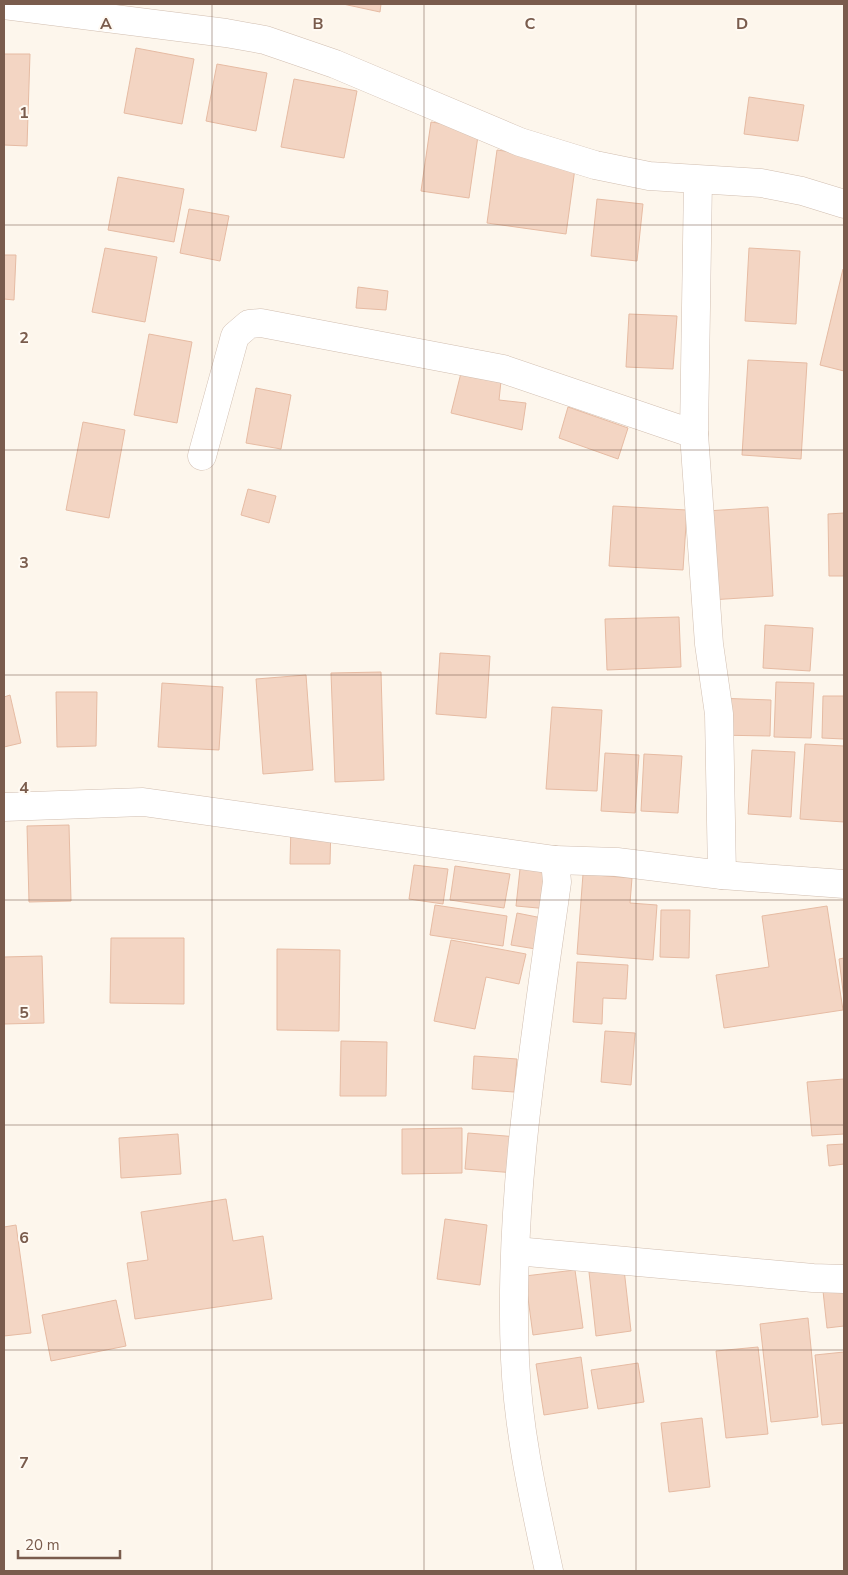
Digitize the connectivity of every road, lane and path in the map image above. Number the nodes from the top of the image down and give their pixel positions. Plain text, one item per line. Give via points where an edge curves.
1 (4, 5) edge
2 (698, 180) junction
3 (844, 204) edge
4 (694, 434) junction
5 (202, 456) dead end
6 (4, 807) edge
7 (555, 860) junction
8 (722, 875) junction
9 (844, 884) edge
10 (516, 1251) junction
11 (844, 1279) edge
12 (549, 1571) edge

1 - 2 street via 265,40 335,64 520,142 595,165 650,176
2 - 3 street via 761,183
2 - 4 street
4 - 5 street via 503,369 261,323 249,324 235,336
4 - 8 street via 710,644 719,714
6 - 7 street via 143,802
7 - 8 street via 617,862
7 - 10 street via 556,882 525,1116
8 - 9 street
10 - 11 street
10 - 12 street via 513,1286 520,1413 529,1478

